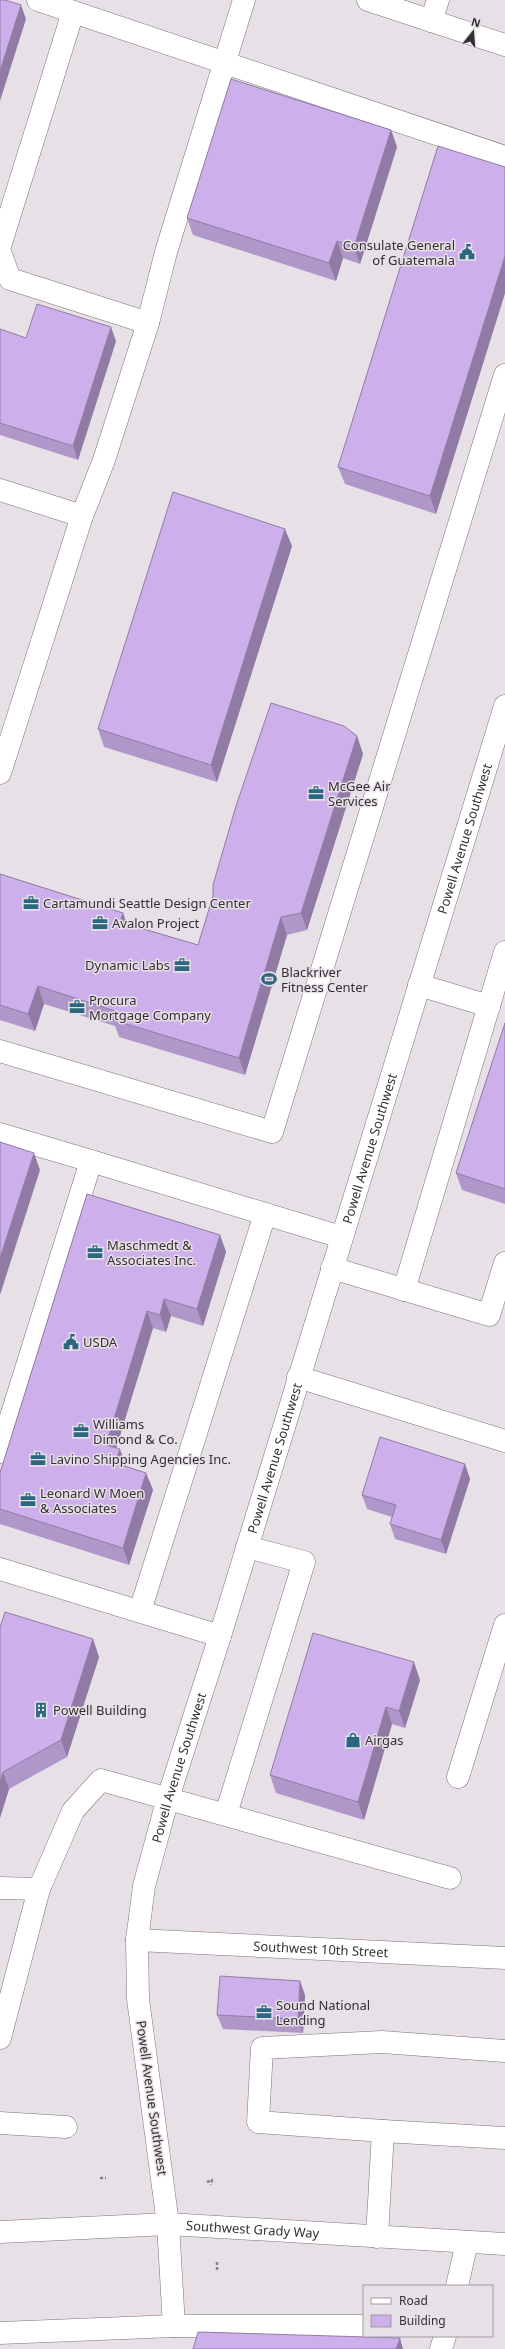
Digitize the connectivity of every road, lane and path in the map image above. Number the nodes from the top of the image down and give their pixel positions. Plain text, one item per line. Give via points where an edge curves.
1 (38, 0) edge
2 (244, 0) edge
3 (368, 0) edge
4 (438, 0) edge
5 (73, 12) junction
6 (431, 21) junction
7 (505, 45) edge
8 (224, 62) junction
9 (505, 157) edge
10 (0, 246) edge
11 (0, 252) edge
12 (148, 323) junction
13 (505, 375) edge
14 (0, 490) edge
15 (82, 516) junction
16 (505, 706) edge
17 (502, 729) edge
18 (0, 773) edge
19 (505, 952) edge
20 (419, 985) junction
21 (489, 1006) junction
22 (0, 1051) edge
23 (0, 1134) edge
24 (91, 1161) junction
25 (265, 1214) junction
26 (341, 1237) junction
27 (505, 1262) edge
28 (332, 1268) junction
29 (404, 1290) junction
30 (497, 1318) edge
31 (298, 1377) junction
32 (505, 1441) edge
33 (0, 1452) edge
34 (246, 1547) junction
35 (0, 1569) edge
36 (140, 1611) junction
37 (505, 1625) edge
38 (220, 1636) junction
39 (458, 1777) dead end
40 (168, 1798) junction
41 (226, 1814) junction
42 (450, 1878) dead end
43 (0, 1888) edge
44 (39, 1889) junction
45 (137, 1940) junction
46 (505, 1958) edge
47 (0, 2038) edge
48 (505, 2051) edge
49 (0, 2123) edge
50 (66, 2127) dead end
51 (383, 2131) junction
52 (505, 2138) edge
53 (100, 2178) dead end
54 (106, 2178) dead end
55 (207, 2182) dead end
56 (211, 2185) dead end
57 (168, 2224) junction
58 (0, 2232) edge
59 (377, 2237) junction
60 (467, 2242) junction
61 (505, 2244) edge
62 (217, 2262) dead end
63 (217, 2270) dead end
64 (457, 2285) edge
65 (174, 2326) junction
66 (363, 2326) edge
67 (0, 2334) edge
68 (445, 2337) edge
69 (441, 2349) edge

1 - 5 street
2 - 8 street
3 - 6 street
4 - 6 street
5 - 8 street
5 - 10 street
6 - 7 street
8 - 9 street
8 - 12 street via 166,252
11 - 12 street via 10,279
12 - 15 street via 104,460
13 - 22 street via 272,1132
14 - 15 street
15 - 18 street
16 - 17 street, Powell Avenue Southwest
17 - 20 street, Powell Avenue Southwest
19 - 21 street
20 - 21 street
20 - 26 street, Powell Avenue Southwest
21 - 29 street
23 - 24 street
24 - 25 street
24 - 33 street
25 - 26 street
25 - 36 street
26 - 28 street, Powell Avenue Southwest
27 - 30 street
28 - 29 street
28 - 31 street, Powell Avenue Southwest
29 - 30 street
31 - 32 street
31 - 34 street, Powell Avenue Southwest
34 - 38 street, Powell Avenue Southwest
34 - 41 street via 304,1562
35 - 36 street
36 - 38 street
37 - 39 street
38 - 40 street, Powell Avenue Southwest
40 - 41 street
40 - 44 street via 101,1780 73,1811
40 - 45 street, Powell Avenue Southwest via 144,1886
41 - 42 street
43 - 44 street
44 - 47 street
45 - 46 street, Southwest 10th Street
45 - 57 street, Powell Avenue Southwest via 138,1999
48 - 51 street via 382,2042 262,2048 258,2122
49 - 50 street
51 - 52 street
51 - 59 street
53 - 54 path
55 - 56 path via 212,2180
57 - 58 street, Southwest Grady Way
57 - 59 street, Southwest Grady Way
57 - 65 street, Powell Avenue Southwest
59 - 60 street, Southwest Grady Way
60 - 61 street, Southwest Grady Way
60 - 64 street
62 - 63 path
65 - 66 street
65 - 67 street
68 - 69 street

